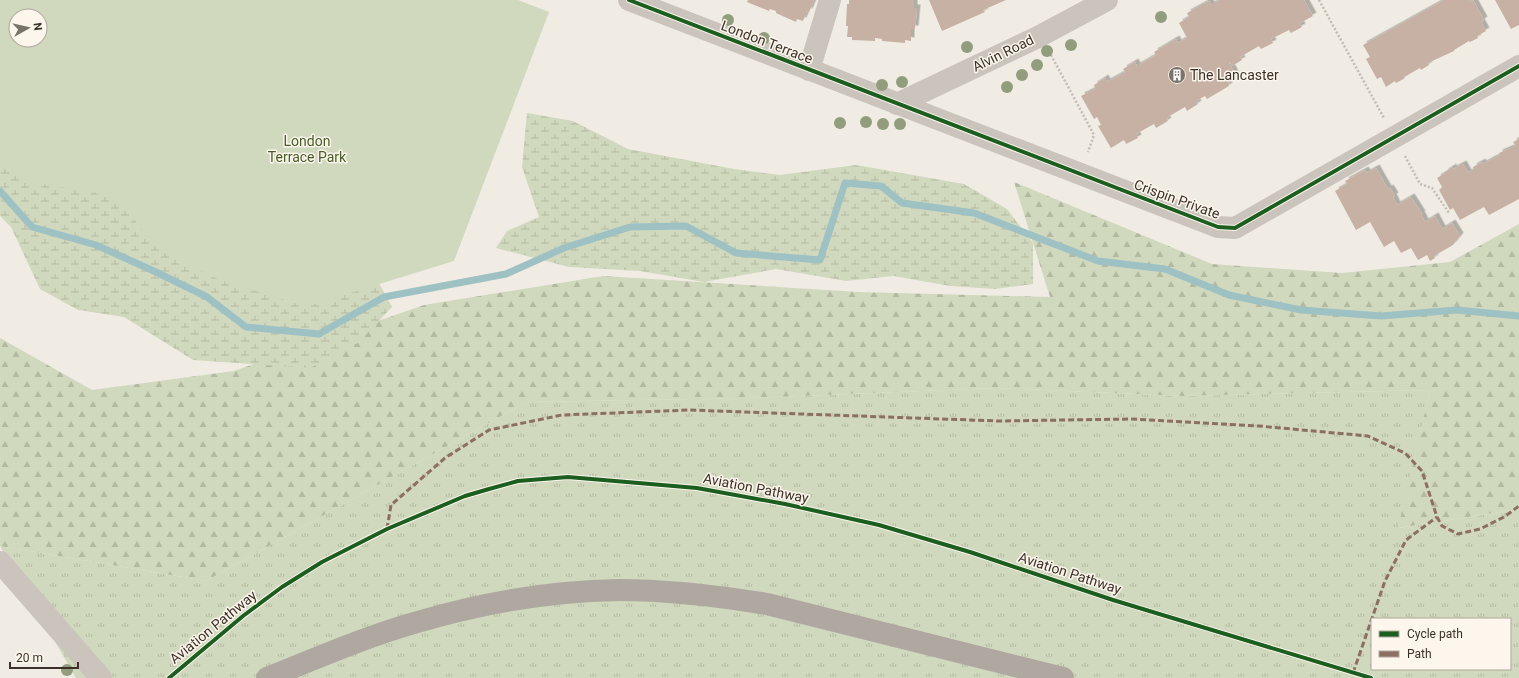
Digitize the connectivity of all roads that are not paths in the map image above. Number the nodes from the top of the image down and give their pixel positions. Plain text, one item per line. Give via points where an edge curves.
1 (629, 0) edge
2 (830, 0) edge
3 (1107, 0) edge
4 (1519, 66) edge
5 (809, 70) junction
6 (897, 104) junction
7 (0, 562) edge
8 (101, 678) edge
9 (267, 678) edge
10 (1063, 678) edge

1 - 5 street, London Terrace
2 - 5 street
3 - 6 street, Alvin Road via 1038,37
4 - 6 street, Crispin Private via 1235,228 1218,227
5 - 6 street, London Terrace
7 - 8 street
9 - 10 main road via 412,623 470,608 532,596 620,590 680,593 767,604

